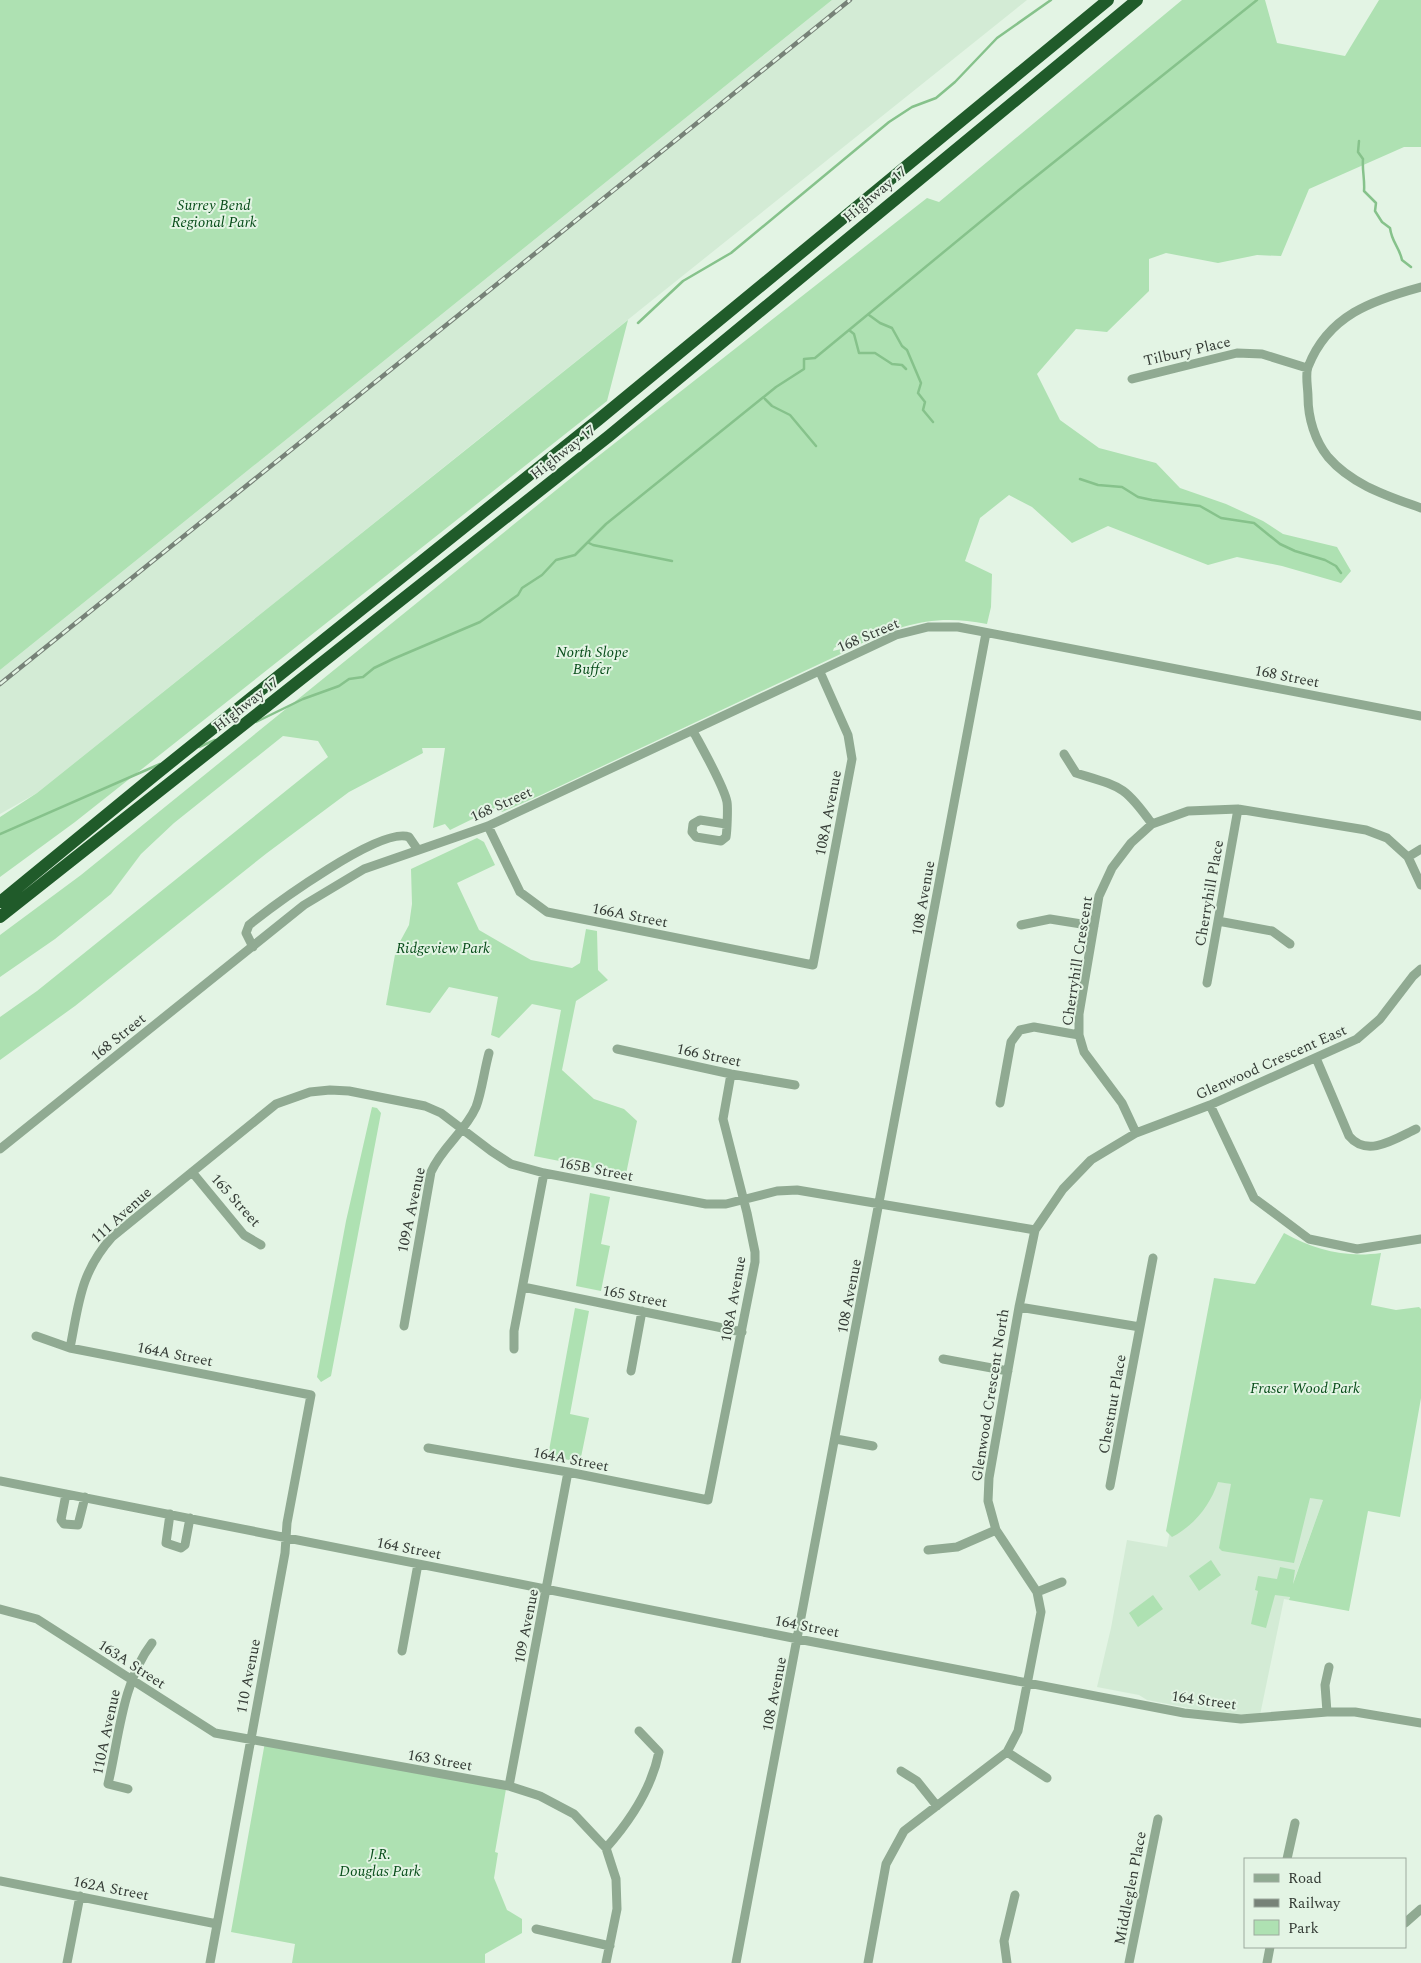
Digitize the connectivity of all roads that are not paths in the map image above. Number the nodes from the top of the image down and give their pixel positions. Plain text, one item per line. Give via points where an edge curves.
1 (1108, 0) edge
2 (1137, 0) edge
3 (1421, 287) edge
4 (1307, 368) junction
5 (1132, 379) dead end
6 (1421, 508) edge
7 (986, 633) junction
8 (820, 672) junction
9 (1421, 716) edge
10 (693, 731) junction
11 (1064, 754) dead end
12 (1238, 809) junction
13 (726, 824) dead end
14 (1152, 824) junction
15 (488, 826) junction
16 (1421, 849) edge
17 (418, 850) junction
18 (1408, 857) junction
19 (1421, 884) edge
20 (0, 902) edge
21 (0, 918) edge
22 (1218, 921) junction
23 (1021, 925) dead end
24 (1094, 926) junction
25 (1290, 944) dead end
26 (253, 947) junction
27 (812, 965) joint
28 (1421, 970) edge
29 (1207, 983) dead end
30 (1079, 1035) junction
31 (617, 1049) dead end
32 (489, 1053) dead end
33 (1316, 1058) junction
34 (731, 1074) junction
35 (795, 1085) dead end
36 (1000, 1103) dead end
37 (1210, 1105) junction
38 (463, 1128) junction
39 (1416, 1129) dead end
40 (1136, 1132) junction
41 (0, 1149) edge
42 (192, 1172) junction
43 (544, 1173) junction
44 (743, 1200) junction
45 (881, 1204) junction
46 (1035, 1230) junction
47 (1421, 1240) edge
48 (261, 1245) dead end
49 (1153, 1258) dead end
50 (523, 1287) junction
51 (1019, 1307) junction
52 (642, 1311) junction
53 (404, 1326) dead end
54 (1140, 1327) junction
55 (742, 1332) junction
56 (36, 1336) dead end
57 (70, 1348) junction
58 (514, 1349) dead end
59 (943, 1359) dead end
60 (631, 1371) dead end
61 (1008, 1371) junction
62 (311, 1394) joint
63 (836, 1439) junction
64 (872, 1446) dead end
65 (428, 1448) dead end
66 (568, 1472) junction
67 (0, 1481) edge
68 (1110, 1486) dead end
69 (66, 1494) junction
70 (84, 1497) junction
71 (708, 1500) joint
72 (170, 1514) junction
73 (190, 1518) junction
74 (996, 1530) junction
75 (286, 1539) junction
76 (928, 1550) dead end
77 (418, 1564) junction
78 (1062, 1582) dead end
79 (547, 1589) junction
80 (1037, 1592) junction
81 (0, 1609) edge
82 (798, 1639) junction
83 (152, 1643) dead end
84 (402, 1651) dead end
85 (1328, 1666) dead end
86 (131, 1680) junction
87 (1027, 1682) junction
88 (1327, 1712) junction
89 (1421, 1723) edge
90 (640, 1731) dead end
91 (250, 1740) junction
92 (1008, 1752) junction
93 (901, 1771) dead end
94 (1047, 1778) dead end
95 (508, 1786) junction
96 (128, 1789) dead end
97 (937, 1806) junction
98 (1158, 1819) dead end
99 (1295, 1823) dead end
100 (606, 1848) junction
101 (1287, 1858) edge
102 (0, 1881) edge
103 (1015, 1895) dead end
104 (80, 1896) junction
105 (1421, 1908) edge
106 (1406, 1922) edge
107 (217, 1924) junction
108 (536, 1929) dead end
109 (610, 1946) junction
110 (1270, 1948) edge
111 (66, 1963) edge
112 (210, 1963) edge
113 (606, 1963) edge
114 (736, 1963) edge
115 (868, 1963) edge
116 (1007, 1963) edge
117 (1129, 1963) edge
118 (1267, 1963) edge

1 - 20 highway, Highway 17 via 598,420
2 - 21 highway, Highway 17 via 609,436
3 - 4 street via 1379,299 1344,316 1322,342
4 - 5 street, Tilbury Place via 1262,354 1237,353
4 - 6 street via 1308,410 1314,431 1328,457 1376,492
7 - 8 street, 168 Street via 958,627 928,627 896,635
7 - 9 street, 168 Street
7 - 45 street, 108 Avenue
8 - 10 street, 168 Street
8 - 27 street, 108A Avenue via 848,735 852,760
10 - 13 street via 727,802
10 - 15 street, 168 Street
11 - 14 street via 1076,773 1120,786 1133,797
12 - 14 street, Cherryhill Crescent via 1188,811
12 - 18 street, Cherryhill Crescent via 1366,830 1387,838
12 - 22 street, Cherryhill Place
14 - 24 street, Cherryhill Crescent via 1112,868 1099,896
15 - 17 street, 168 Street
15 - 27 street, 166A Street via 520,892 548,912
16 - 18 street
17 - 26 street, 168 Street via 364,869 304,905
17 - 26 street via 409,837 396,836 326,869 249,925 246,933
18 - 19 street, Cherryhill Crescent
22 - 25 street via 1272,931
22 - 29 street, Cherryhill Place
23 - 24 street via 1050,919
24 - 30 street, Cherryhill Crescent via 1079,1014
26 - 41 street, 168 Street
28 - 33 street, Glenwood Crescent East via 1380,1019 1357,1039
30 - 36 street via 1034,1027 1020,1030 1011,1042
30 - 40 street, Cherryhill Crescent via 1084,1052 1122,1103
31 - 34 street, 166 Street
32 - 38 street, 109A Avenue via 476,1107
33 - 37 street, Glenwood Crescent East
33 - 39 street via 1353,1142 1373,1147
34 - 35 street, 166 Street
34 - 44 street, 108A Avenue via 723,1119
37 - 40 street, Glenwood Crescent East
37 - 47 street via 1254,1198 1309,1239 1356,1249
38 - 42 street, 165B Street via 425,1106 349,1091 310,1092 276,1104
38 - 43 street, 165B Street via 512,1164
38 - 53 street, 109A Avenue via 438,1156 431,1172
40 - 46 street, Glenwood Crescent North via 1091,1160 1063,1189
42 - 48 street, 165 Street via 244,1235
42 - 57 street, 111 Avenue via 112,1237 96,1255 84,1280
43 - 44 street, 165B Street via 693,1202 726,1204
43 - 50 street
44 - 45 street, 165B Street via 777,1191 796,1190
44 - 55 street, 108A Avenue via 756,1252
45 - 46 street, 165B Street
45 - 63 street, 108 Avenue
46 - 51 street, Glenwood Crescent North
49 - 54 street, Chestnut Place
50 - 52 street, 165 Street
50 - 58 street via 514,1331
51 - 54 street
51 - 61 street, Glenwood Crescent North
52 - 55 street, 165 Street
52 - 60 street
54 - 68 street, Chestnut Place
55 - 71 street, 108A Avenue
56 - 57 street, 164A Street
57 - 62 street, 164A Street
59 - 61 street
61 - 74 street, Glenwood Crescent North via 989,1478 988,1501
62 - 75 street, 110 Avenue
63 - 64 street
63 - 82 street, 108 Avenue
65 - 66 street, 164A Street
66 - 71 street, 164A Street
66 - 79 street, 109 Avenue
67 - 69 street, 164 Street
69 - 70 street, 164 Street
69 - 70 street via 61,1520 64,1524 78,1525
70 - 72 street, 164 Street
72 - 73 street, 164 Street
72 - 73 street via 166,1543 181,1548 185,1545
73 - 75 street, 164 Street
74 - 76 street via 958,1547
74 - 80 street, Glenwood Crescent North
75 - 77 street, 164 Street
75 - 91 street, 110 Avenue
77 - 79 street, 164 Street
77 - 84 street
78 - 80 street
79 - 82 street, 164 Street
79 - 95 street, 109 Avenue
80 - 87 street, Glenwood Crescent North via 1041,1612
81 - 86 street, 163A Street via 37,1619
82 - 87 street, 164 Street
82 - 114 street, 108 Avenue
83 - 86 street, 110A Avenue
85 - 88 street via 1325,1685
86 - 91 street, 163A Street via 215,1733
86 - 96 street, 110A Avenue via 108,1784
87 - 88 street, 164 Street via 1219,1718 1252,1719
87 - 92 street, Glenwood Crescent North via 1018,1731
88 - 89 street, 164 Street via 1354,1712
90 - 100 street via 659,1752 655,1774 622,1831
91 - 95 street, 163 Street
91 - 107 street, 110 Avenue
92 - 94 street
92 - 97 street, Glenwood Crescent North
93 - 97 street via 917,1781
95 - 100 street, 163 Street via 540,1796 574,1814
97 - 115 street, Glenwood Crescent North via 904,1831 886,1864
98 - 117 street, Middleglen Place
99 - 101 street
100 - 109 street via 616,1879 617,1909
102 - 104 street, 162A Street
103 - 116 street via 1004,1941
104 - 107 street, 162A Street
104 - 111 street
105 - 106 street
107 - 112 street, 110 Avenue
108 - 109 street
109 - 113 street
110 - 118 street

